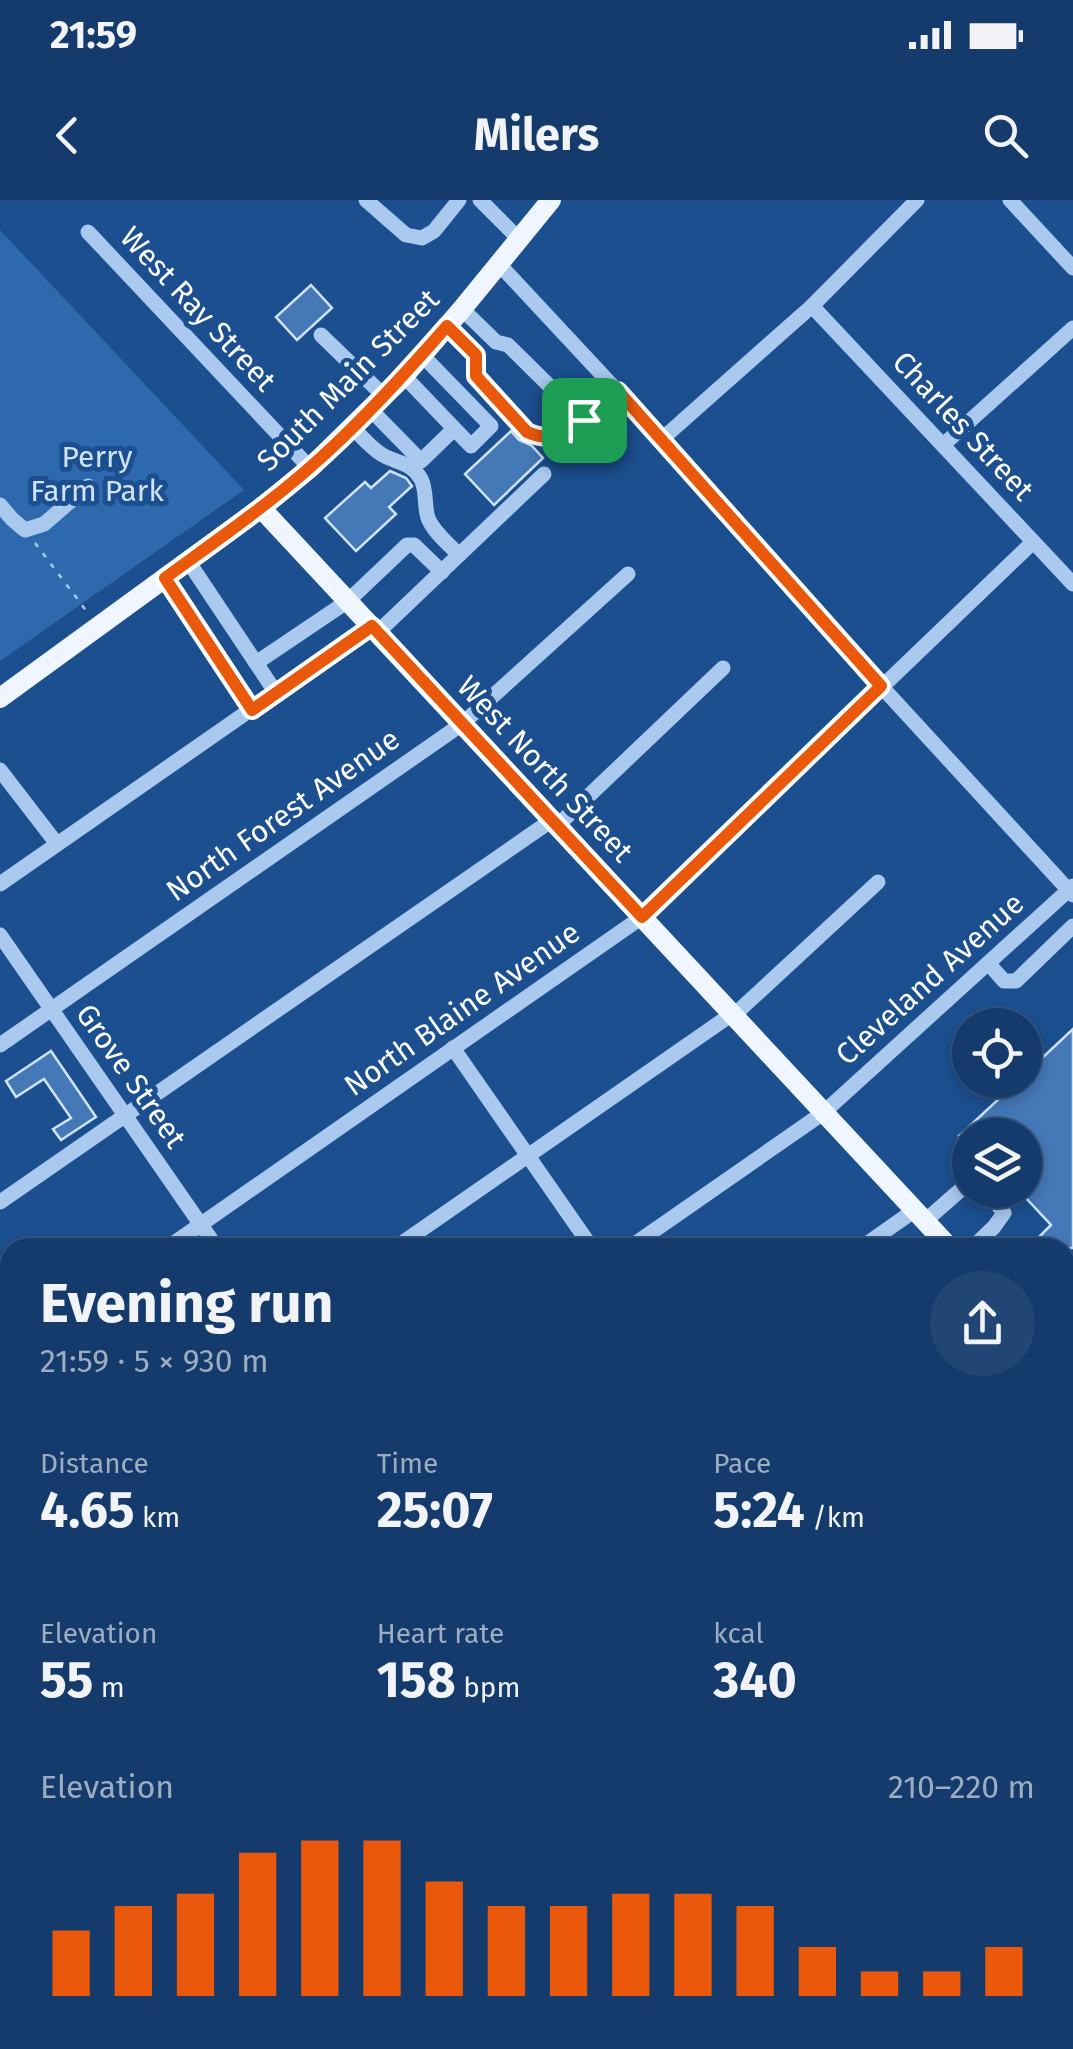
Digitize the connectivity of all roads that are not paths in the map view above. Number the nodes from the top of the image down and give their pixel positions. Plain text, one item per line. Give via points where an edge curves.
1 (366, 200) edge
2 (459, 200) edge
3 (480, 200) edge
4 (551, 200) edge
5 (917, 200) edge
6 (1010, 200) edge
7 (88, 232) dead end
8 (518, 238) junction
9 (498, 263) junction
10 (1073, 268) edge
11 (812, 306) junction
12 (462, 310) junction
13 (447, 326) junction
14 (1073, 328) edge
15 (321, 335) dead end
16 (422, 355) junction
17 (404, 376) junction
18 (618, 391) junction
19 (376, 402) junction
20 (584, 420) junction
21 (352, 426) junction
22 (454, 429) junction
23 (662, 439) junction
24 (943, 445) junction
25 (310, 468) junction
26 (544, 474) dead end
27 (88, 486) dead end
28 (0, 505) edge
29 (260, 508) junction
30 (1033, 542) junction
31 (459, 555) junction
32 (188, 561) junction
33 (442, 572) junction
34 (628, 574) dead end
35 (165, 578) junction
36 (1073, 584) edge
37 (348, 601) junction
38 (374, 630) junction
39 (256, 663) junction
40 (723, 668) dead end
41 (881, 686) junction
42 (276, 693) junction
43 (0, 698) edge
44 (252, 710) junction
45 (462, 724) junction
46 (0, 770) edge
47 (554, 823) junction
48 (58, 844) junction
49 (878, 882) dead end
50 (0, 884) edge
51 (1072, 890) edge
52 (642, 917) junction
53 (1073, 926) edge
54 (0, 936) edge
55 (988, 963) junction
56 (51, 1009) junction
57 (732, 1015) junction
58 (0, 1045) edge
59 (453, 1048) junction
60 (824, 1113) junction
61 (125, 1116) junction
62 (528, 1156) junction
63 (952, 1195) edge
64 (0, 1202) edge
65 (1000, 1208) edge
66 (920, 1216) junction
67 (200, 1224) junction
68 (181, 1238) edge
69 (210, 1238) edge
70 (409, 1238) edge
71 (585, 1238) edge
72 (643, 1238) edge
73 (879, 1238) edge
74 (941, 1238) edge
75 (982, 1238) edge

1 - 2 street via 406,236 422,238
3 - 8 street
4 - 8 main road, South Main Street
5 - 11 street
6 - 10 street
7 - 25 street, West Ray Street
8 - 9 main road, South Main Street
9 - 12 main road, South Main Street
9 - 18 street
11 - 23 street
11 - 24 street, Charles Street
12 - 13 main road, South Main Street
12 - 20 street
13 - 16 main road, South Main Street
13 - 20 street via 476,355 480,382 527,432 562,436
14 - 24 street
15 - 19 street
16 - 17 main road, South Main Street
16 - 22 street via 491,426 471,446
17 - 19 main road, South Main Street
17 - 22 street
18 - 20 street
18 - 23 street
19 - 21 main road, South Main Street
19 - 22 street via 420,460
21 - 25 main road, South Main Street
21 - 31 street via 378,452 421,478 428,517
23 - 41 street
24 - 30 street, Charles Street
25 - 29 main road, South Main Street
26 - 31 street
27 - 28 street via 44,524 25,530
29 - 32 main road, South Main Street
29 - 37 main road, West North Street
30 - 36 street, Charles Street
30 - 41 street, North Blaine Avenue
31 - 33 street
32 - 35 main road, South Main Street
32 - 39 street
33 - 37 street via 407,546
33 - 38 street
34 - 45 street, North Forest Avenue
35 - 43 main road, South Main Street
35 - 44 street
37 - 38 main road, West North Street
37 - 39 street
38 - 42 street
38 - 45 main road, West North Street
39 - 42 street
40 - 47 street
41 - 51 street
41 - 52 street, North Blaine Avenue
42 - 44 street
44 - 48 street
45 - 47 main road, West North Street
45 - 56 street, North Forest Avenue
46 - 48 street
47 - 52 main road, West North Street
47 - 61 street
48 - 50 street
49 - 57 street
51 - 55 street, Cleveland Avenue
52 - 57 main road, West North Street
52 - 59 street, North Blaine Avenue
53 - 55 street via 1016,980 1004,981
54 - 56 street, Grove Street
55 - 60 street, Cleveland Avenue
56 - 58 street, North Forest Avenue
56 - 61 street, Grove Street
57 - 60 main road, West North Street
57 - 62 street
59 - 62 street
59 - 67 street, North Blaine Avenue
60 - 66 main road, West North Street
60 - 72 street, Cleveland Avenue
61 - 64 street
61 - 67 street, Grove Street
62 - 70 street
62 - 71 street
63 - 66 street
65 - 75 street via 1004,1213
66 - 73 street
66 - 74 main road, West North Street
67 - 68 street, North Blaine Avenue
67 - 69 street, Grove Street

